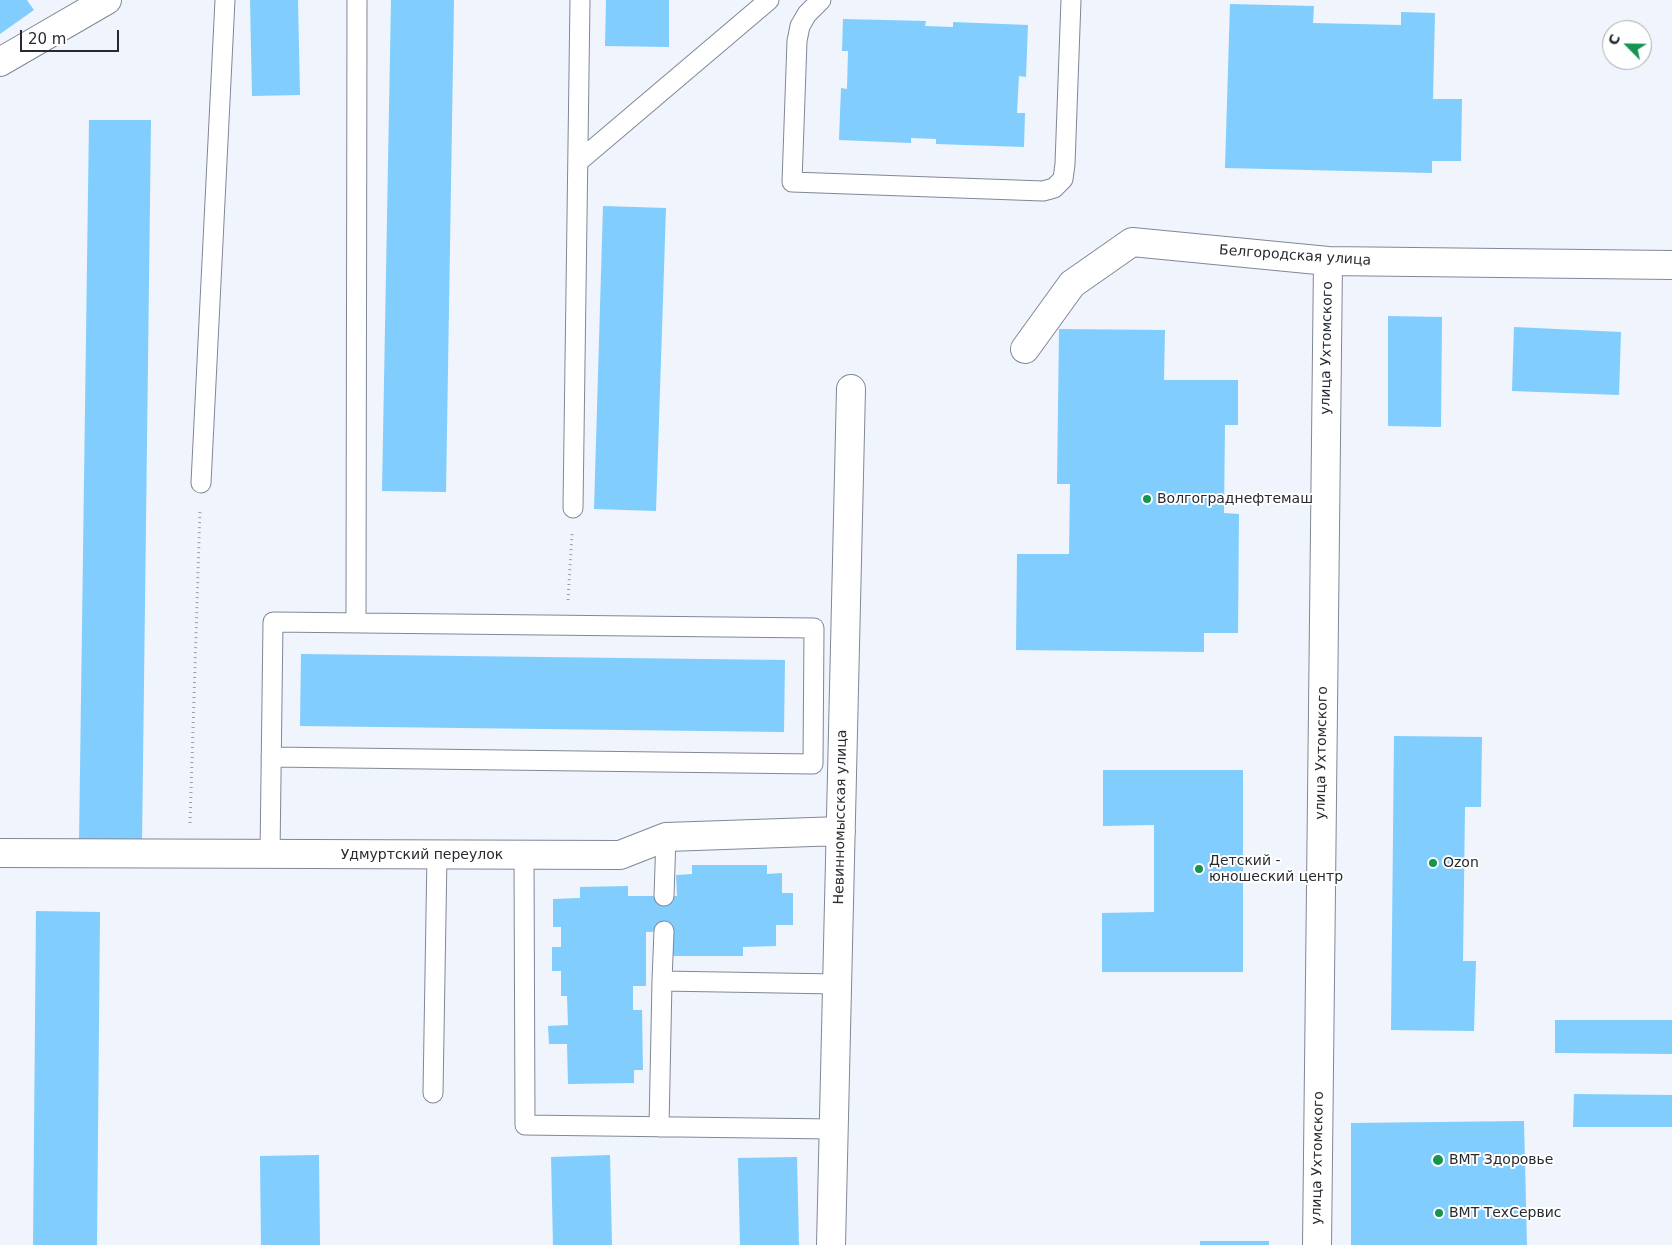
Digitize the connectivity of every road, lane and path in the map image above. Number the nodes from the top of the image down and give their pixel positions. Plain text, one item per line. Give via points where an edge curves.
1 (107, 0) edge
2 (225, 0) edge
3 (357, 0) edge
4 (580, 0) edge
5 (769, 0) edge
6 (821, 0) edge
7 (1071, 0) edge
8 (0, 62) edge
9 (578, 162) junction
10 (1328, 261) junction
11 (1672, 265) edge
12 (1025, 349) dead end
13 (851, 389) dead end
14 (201, 483) joint
15 (573, 508) joint
16 (356, 623) junction
17 (567, 626) junction
18 (271, 757) junction
19 (840, 831) junction
20 (666, 838) junction
21 (0, 853) edge
22 (190, 854) junction
23 (270, 854) junction
24 (437, 855) junction
25 (524, 855) junction
26 (664, 896) dead end
27 (664, 931) dead end
28 (662, 981) junction
29 (837, 984) junction
30 (433, 1093) dead end
31 (659, 1127) junction
32 (833, 1129) junction
33 (830, 1245) edge
34 (1317, 1245) edge

1 - 8 street
2 - 14 lane
3 - 16 lane
4 - 9 lane
5 - 9 lane
6 - 7 lane via 807,14 797,41 792,182 1043,191 1054,188 1062,179 1066,164
9 - 15 lane
10 - 11 street, Белгородская улица
10 - 12 street, Белгородская улица via 1132,242 1072,284
10 - 34 street, улица Ухтомского
13 - 19 street, Невинномысская улица
14 - 22 path
15 - 17 path
16 - 17 lane
16 - 18 lane via 273,622
17 - 18 lane via 814,628 812,764
18 - 23 lane
19 - 20 street, Удмуртский переулок
19 - 29 street, Невинномысская улица
20 - 25 street, Удмуртский переулок via 620,855
20 - 26 lane
21 - 22 street, Удмуртский переулок
22 - 23 street, Удмуртский переулок
23 - 24 street, Удмуртский переулок
24 - 25 street, Удмуртский переулок
24 - 30 lane
25 - 31 lane via 525,1125
27 - 28 lane
28 - 29 lane
28 - 31 lane
29 - 32 street, Невинномысская улица
31 - 32 lane
32 - 33 street, Невинномысская улица

